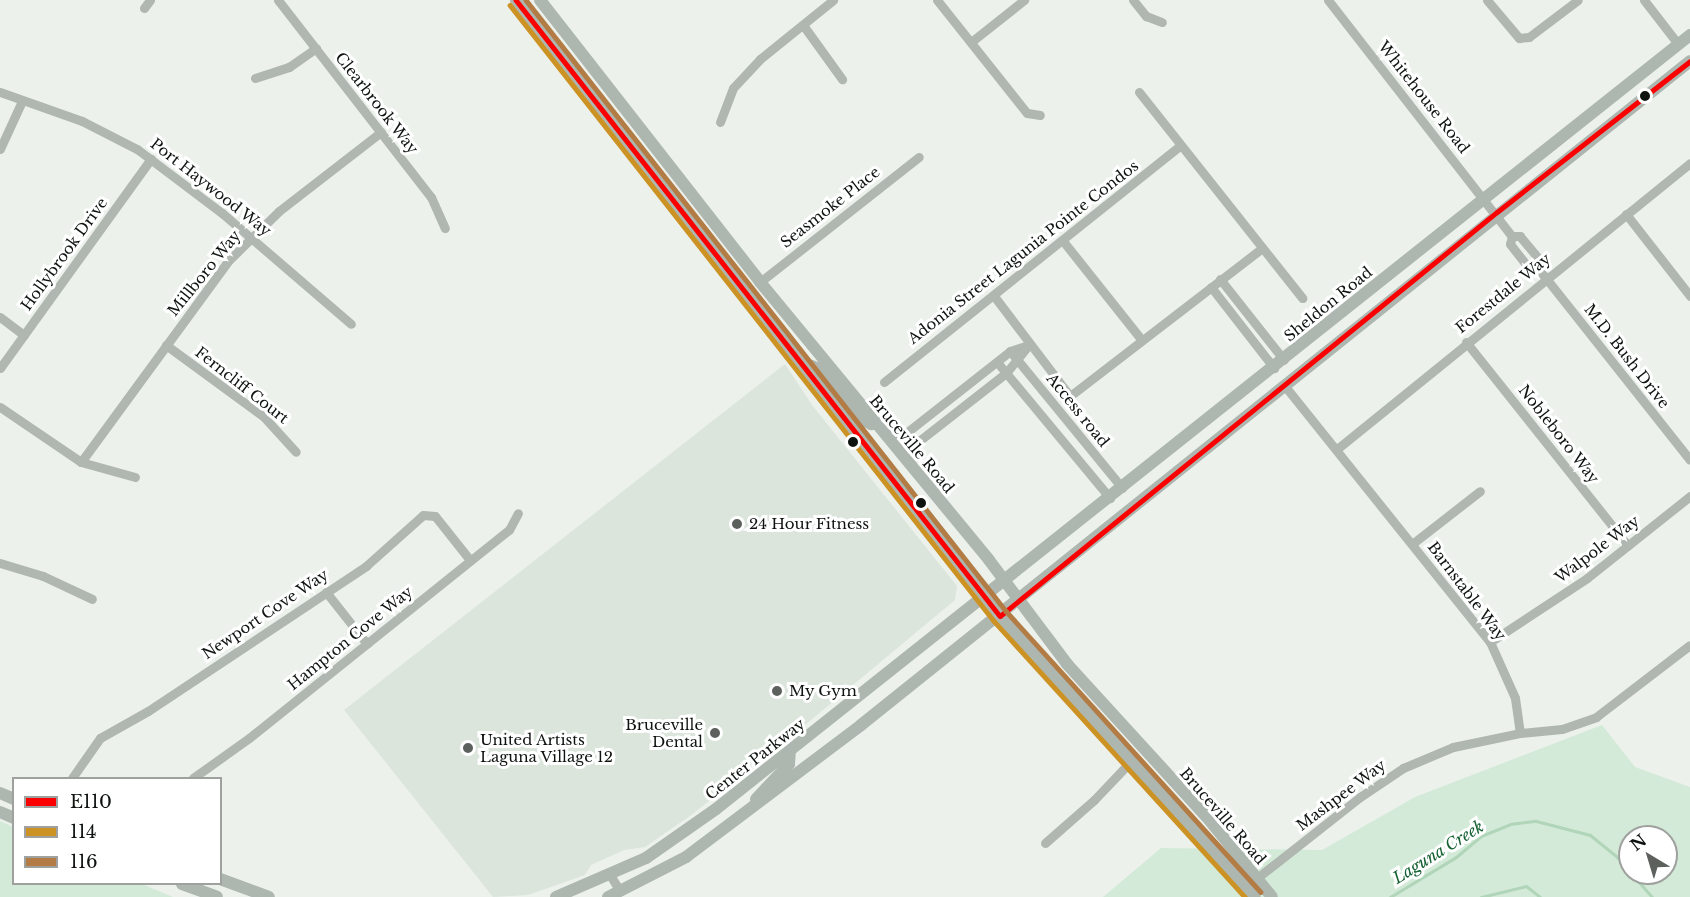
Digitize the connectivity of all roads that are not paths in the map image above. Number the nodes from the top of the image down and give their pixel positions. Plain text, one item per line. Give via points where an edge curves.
1 (278, 0) edge
2 (516, 0) edge
3 (540, 0) edge
4 (833, 0) edge
5 (937, 0) edge
6 (1024, 0) edge
7 (1132, 0) edge
8 (1328, 0) edge
9 (1487, 0) edge
10 (1578, 0) edge
11 (1644, 0) edge
12 (1162, 22) dead end
13 (803, 24) junction
14 (1690, 35) edge
15 (971, 42) junction
16 (1678, 44) junction
17 (316, 48) junction
18 (1690, 60) edge
19 (255, 78) dead end
20 (842, 80) dead end
21 (0, 92) edge
22 (1139, 93) dead end
23 (22, 101) junction
24 (1040, 115) dead end
25 (720, 122) dead end
26 (381, 132) junction
27 (1180, 146) junction
28 (0, 149) edge
29 (919, 157) dead end
30 (152, 159) junction
31 (1690, 163) edge
32 (1484, 197) junction
33 (1497, 212) junction
34 (1626, 214) junction
35 (445, 228) dead end
36 (251, 237) junction
37 (1063, 241) junction
38 (1262, 248) junction
39 (1542, 273) junction
40 (1220, 279) junction
41 (760, 282) junction
42 (1211, 287) junction
43 (994, 296) junction
44 (1690, 296) edge
45 (1302, 298) dead end
46 (0, 317) edge
47 (351, 324) dead end
48 (24, 335) junction
49 (1141, 339) junction
50 (1466, 342) junction
51 (166, 345) junction
52 (1029, 345) junction
53 (1010, 351) junction
54 (997, 362) junction
55 (1019, 362) junction
56 (804, 364) junction
57 (1279, 364) junction
58 (0, 368) edge
59 (1006, 373) junction
60 (884, 382) dead end
61 (1284, 385) junction
62 (0, 407) edge
63 (880, 429) junction
64 (892, 444) junction
65 (1337, 450) junction
66 (296, 452) dead end
67 (901, 455) junction
68 (1690, 460) edge
69 (81, 462) junction
70 (135, 477) dead end
71 (1122, 488) junction
72 (1480, 491) dead end
73 (1690, 496) edge
74 (1110, 498) junction
75 (518, 513) dead end
76 (1412, 544) junction
77 (1628, 546) junction
78 (470, 560) junction
79 (0, 563) edge
80 (1004, 581) junction
81 (326, 592) junction
82 (986, 597) junction
83 (92, 600) dead end
84 (1018, 601) junction
85 (1000, 616) junction
86 (1490, 642) junction
87 (367, 644) junction
88 (1690, 645) edge
89 (1520, 733) junction
90 (790, 751) junction
91 (1130, 762) junction
92 (73, 777) edge
93 (194, 777) edge
94 (748, 809) junction
95 (1044, 843) dead end
96 (627, 867) junction
97 (610, 875) junction
98 (1257, 879) junction
99 (222, 880) edge
100 (636, 884) junction
101 (185, 885) edge
102 (620, 891) junction
103 (217, 897) edge
104 (269, 897) edge
105 (556, 897) edge
106 (608, 897) edge
107 (1255, 897) edge
108 (1272, 897) edge

1 - 17 street, Clearbrook Way
2 - 56 main road, Bruceville Road
3 - 41 main road, Bruceville Road
4 - 13 street
5 - 15 street
6 - 15 street
7 - 12 street via 1146,16
8 - 32 street, Whitehouse Road
9 - 10 street via 1519,38 1529,37
11 - 16 street
13 - 20 street
13 - 25 street via 760,59 733,88
14 - 16 main road, Sheldon Road
15 - 24 street via 1027,113
16 - 32 main road, Sheldon Road
17 - 19 street via 289,67
17 - 26 street, Clearbrook Way
18 - 33 main road
21 - 23 street, Port Haywood Way
22 - 27 street
23 - 28 street
23 - 30 street, Port Haywood Way via 82,121
26 - 35 street, Clearbrook Way via 431,197
26 - 36 street, Millboro Way
27 - 37 street, Adonia Street Lagunia Pointe Condos
27 - 38 street
29 - 41 street, Seasmoke Place
30 - 36 street, Port Haywood Way
30 - 48 street, Hollybrook Drive
31 - 34 street, Forestdale Way
32 - 33 street, Whitehouse Road
32 - 57 main road, Sheldon Road
33 - 39 street, M.D. Bush Drive via 1512,236 1520,236 1539,259
33 - 61 main road
34 - 39 street, Forestdale Way
34 - 44 street
36 - 47 street, Port Haywood Way
36 - 51 street, Millboro Way
37 - 43 street, Adonia Street Lagunia Pointe Condos
37 - 49 street
38 - 40 street
38 - 45 street
39 - 50 street, Forestdale Way
39 - 68 street, M.D. Bush Drive
40 - 42 street
40 - 57 street
41 - 63 main road, Bruceville Road
42 - 49 street
42 - 57 street
43 - 52 street
43 - 60 street, Adonia Street Lagunia Pointe Condos
46 - 48 street
48 - 58 street, Hollybrook Drive
49 - 52 street via 1070,396
50 - 65 street, Forestdale Way
50 - 77 street, Nobleboro Way
51 - 66 street, Ferncliff Court via 264,417
51 - 69 street, Millboro Way
52 - 53 street
52 - 55 street
53 - 54 street
53 - 55 street, Access road
54 - 59 street
54 - 64 street
55 - 59 street
55 - 71 street, Access road
56 - 63 main road via 817,368 860,418
56 - 82 main road, Bruceville Road
57 - 71 main road, Sheldon Road
59 - 67 street
59 - 74 street
61 - 65 street, Barnstable Way
61 - 84 main road
62 - 69 street
63 - 64 main road, Bruceville Road
64 - 67 main road, Bruceville Road
65 - 76 street, Barnstable Way
67 - 80 main road, Bruceville Road
69 - 70 street
71 - 74 main road, Sheldon Road
72 - 76 street
73 - 77 street, Walpole Way
74 - 80 main road, Sheldon Road
75 - 78 street, Hampton Cove Way via 509,530
76 - 86 street, Barnstable Way
77 - 86 street, Walpole Way
78 - 81 street, Newport Cove Way via 435,516 423,514 366,566
78 - 87 street, Hampton Cove Way
79 - 83 street via 44,576
80 - 82 main road, Sheldon Road
80 - 84 main road, Bruceville Road
81 - 87 street
81 - 92 street, Newport Cove Way via 148,711 100,738
82 - 85 main road, Bruceville Road
82 - 90 main road, Center Parkway
84 - 85 main road
84 - 98 main road, Bruceville Road via 1067,664
85 - 91 main road, Bruceville Road
85 - 94 main road
86 - 89 street, Barnstable Way via 1512,690
87 - 93 street, Hampton Cove Way
88 - 89 street via 1596,717 1562,729
89 - 98 street, Mashpee Way via 1453,747 1403,768
90 - 94 main road via 789,764
90 - 96 main road, Center Parkway via 679,837
91 - 95 street
91 - 107 main road, Bruceville Road
94 - 100 main road via 686,857
96 - 97 main road, Center Parkway
96 - 100 street
97 - 102 street
97 - 105 main road, Center Parkway
98 - 108 main road, Bruceville Road
99 - 104 main road
100 - 102 main road
101 - 103 main road
102 - 106 main road

